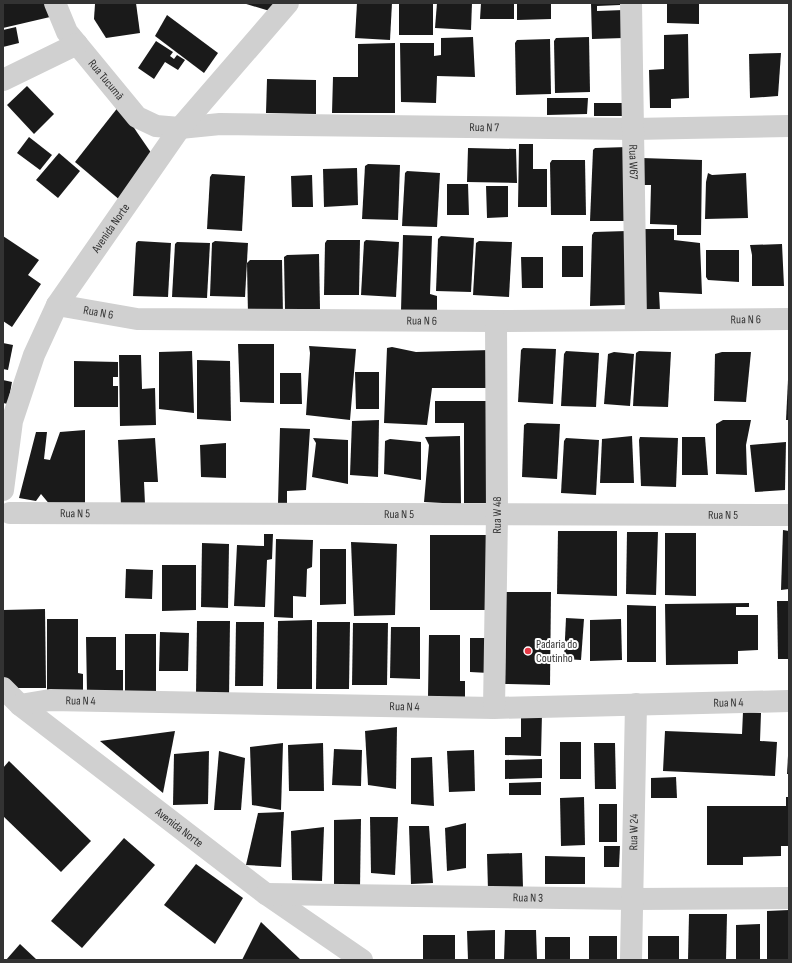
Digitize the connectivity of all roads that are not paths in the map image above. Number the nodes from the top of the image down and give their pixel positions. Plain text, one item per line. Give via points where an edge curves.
1 (55, 3) edge
2 (288, 3) edge
3 (631, 3) edge
4 (77, 44) junction
5 (3, 80) edge
6 (789, 126) edge
7 (180, 128) junction
8 (633, 129) junction
9 (57, 305) junction
10 (789, 318) edge
11 (636, 320) junction
12 (496, 321) junction
13 (3, 490) edge
14 (497, 514) junction
15 (789, 515) edge
16 (5, 519) edge
17 (3, 688) edge
18 (789, 701) edge
19 (636, 704) junction
20 (20, 705) junction
21 (494, 708) junction
22 (266, 894) junction
23 (632, 898) junction
24 (789, 898) edge
25 (362, 960) edge
26 (631, 960) edge

1 - 4 street, Rua Tucumã via 67,32
2 - 7 street, Avenida Norte
3 - 8 street, Rua W67
4 - 5 street
4 - 7 street, Rua Tucumã via 137,117 156,126
6 - 8 street, Rua N 7
7 - 8 street, Rua N 7 via 228,124
7 - 9 street, Avenida Norte
8 - 11 street, Rua W67
9 - 12 street, Rua N 6 via 137,319
9 - 13 street, Avenida Norte via 34,355 12,421
10 - 11 street, Rua N 6
11 - 12 street, Rua N 6
12 - 14 street, Rua W 48
14 - 15 street, Rua N 5
14 - 16 street, Rua N 5
14 - 21 street, Rua W 48
17 - 20 street, Avenida Norte
18 - 19 street, Rua N 4
19 - 21 street, Rua N 4
19 - 23 street, Rua W 24
20 - 21 street, Rua N 4 via 50,700
20 - 22 street, Avenida Norte
22 - 23 street, Rua N 3
22 - 25 street, Avenida Norte
23 - 24 street, Rua N 3
23 - 26 street, Rua W 24

